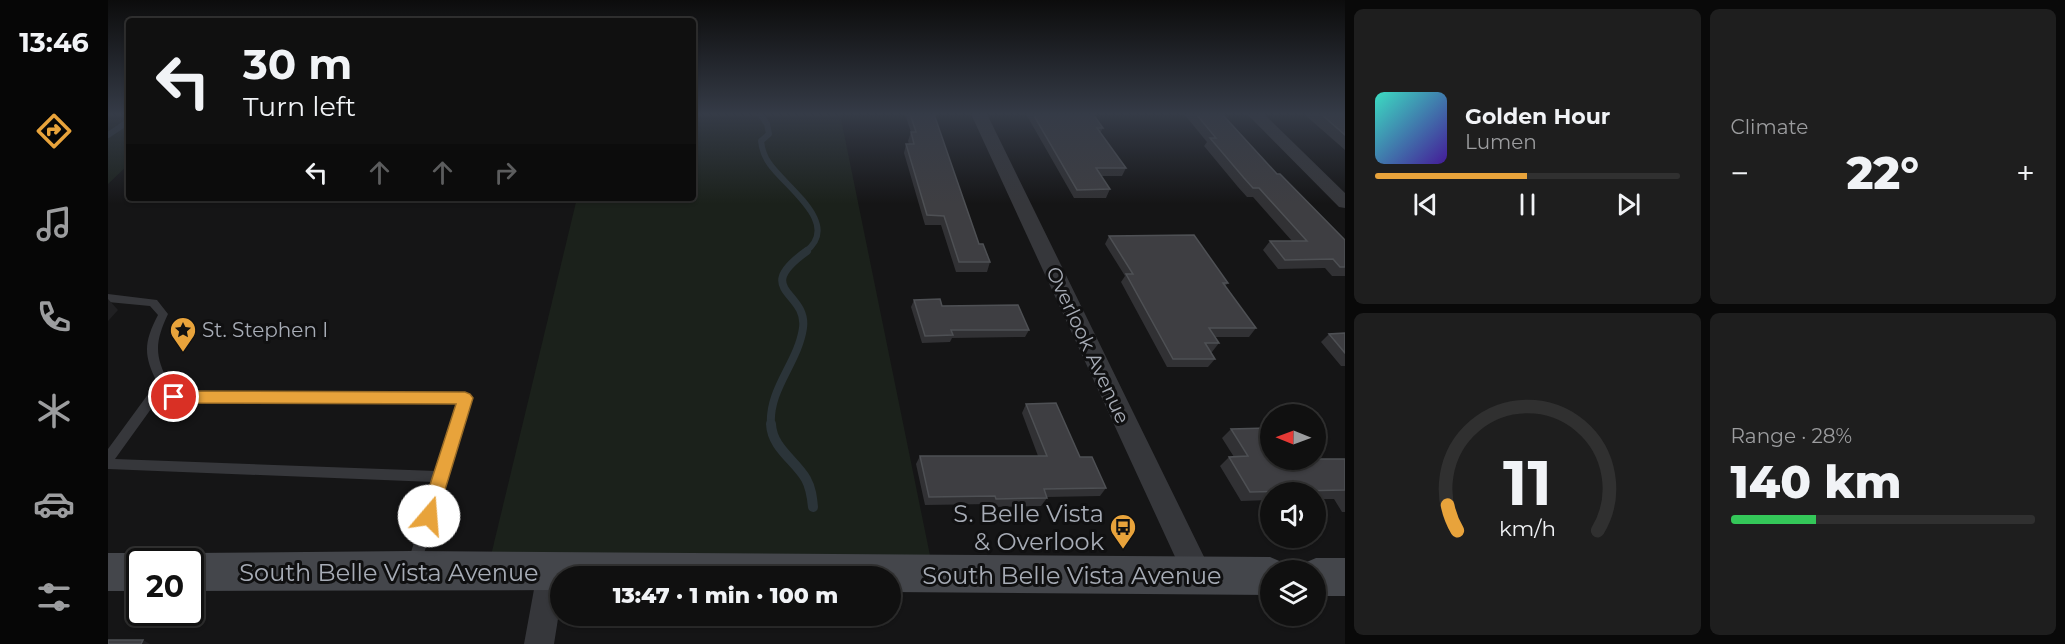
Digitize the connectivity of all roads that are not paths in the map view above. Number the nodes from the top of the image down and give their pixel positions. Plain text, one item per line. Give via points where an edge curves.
1 (993, 144) edge
2 (1285, 144) edge
3 (1345, 204) edge
4 (108, 298) edge
5 (152, 397) junction
6 (108, 459) edge
7 (108, 464) edge
8 (441, 477) junction
9 (412, 570) junction
10 (108, 572) edge
11 (126, 572) edge
12 (204, 572) edge
13 (550, 573) edge
14 (901, 574) edge
15 (1198, 575) junction
16 (1260, 576) edge
17 (1326, 577) edge
18 (1345, 577) edge
19 (550, 579) edge
20 (539, 644) edge

1 - 15 street, Overlook Avenue
2 - 3 street
4 - 5 lane via 153,303 163,314 150,351 163,383
5 - 6 lane
5 - 8 lane via 465,398
7 - 8 lane
8 - 9 lane
9 - 12 street, South Belle Vista Avenue
9 - 13 street, South Belle Vista Avenue
10 - 11 street
14 - 15 street, South Belle Vista Avenue
15 - 16 street, South Belle Vista Avenue
17 - 18 street
19 - 20 street

